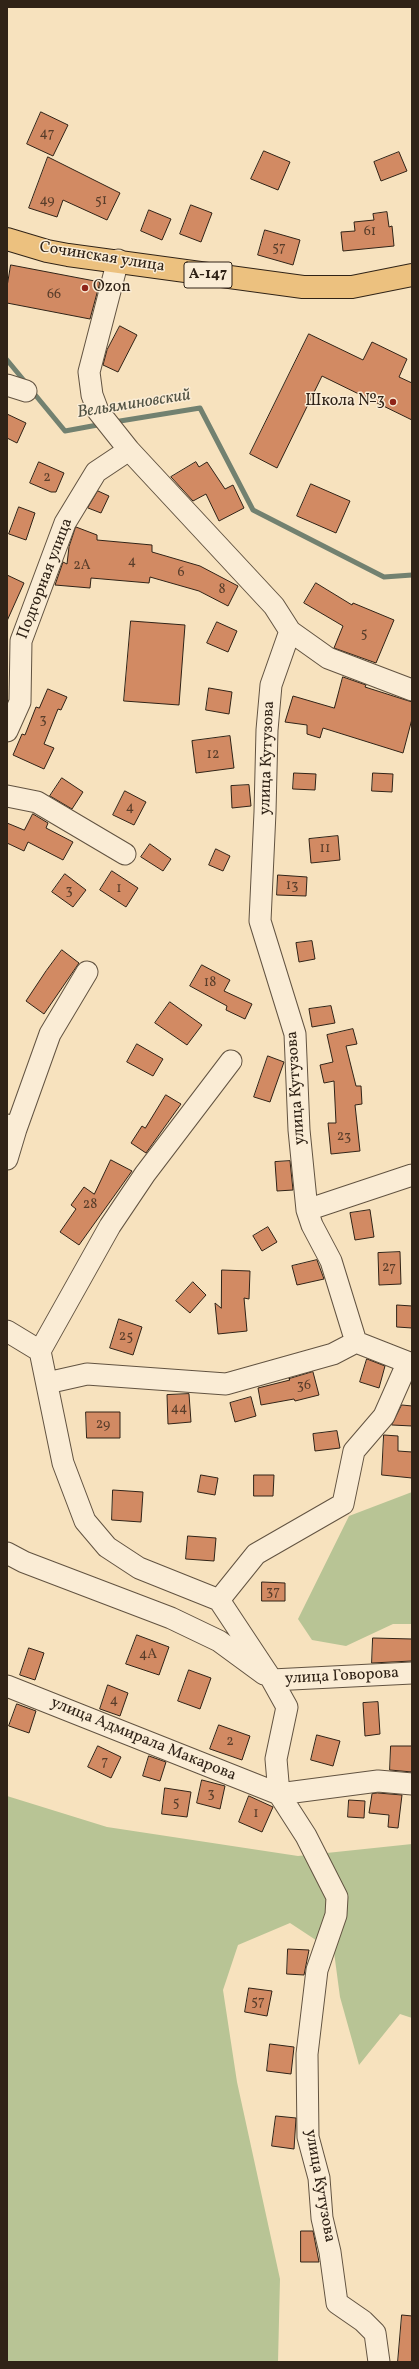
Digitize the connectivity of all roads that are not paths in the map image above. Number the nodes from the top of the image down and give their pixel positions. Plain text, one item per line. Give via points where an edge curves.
1 (7, 239) edge
2 (118, 260) junction
3 (412, 276) edge
4 (129, 450) junction
5 (290, 631) junction
6 (14, 638) edge
7 (412, 690) edge
8 (7, 731) edge
9 (7, 796) edge
10 (125, 854) dead end
11 (87, 972) dead end
12 (231, 1061) dead end
13 (12, 1127) edge
14 (7, 1159) edge
15 (412, 1175) edge
16 (307, 1210) junction
17 (7, 1332) edge
18 (356, 1342) junction
19 (40, 1351) junction
20 (410, 1364) edge
21 (47, 1383) junction
22 (7, 1553) edge
23 (219, 1600) junction
24 (412, 1673) edge
25 (272, 1680) junction
26 (7, 1686) edge
27 (412, 1784) edge
28 (279, 1794) junction
29 (379, 2362) edge

1 - 2 highway, Сочинская улица / А-147 via 47,251
2 - 3 highway, Сочинская улица / А-147 via 198,274 303,287 352,287
2 - 4 street via 89,372 92,395 98,411
4 - 5 street via 274,606
4 - 6 street, Подгорная улица via 96,472 65,523
5 - 7 street via 328,658
5 - 16 street, улица Кутузова via 271,685 260,921 295,1034 299,1130
6 - 8 street, Подгорная улица via 20,702
9 - 10 street via 37,802
11 - 13 street via 50,1034
12 - 19 street via 145,1174 110,1226
13 - 14 street
15 - 16 street
16 - 18 street, улица Кутузова via 331,1262
17 - 19 street
18 - 20 street
18 - 21 street via 333,1354 226,1384 87,1374
19 - 21 street
20 - 23 street via 384,1416 354,1451 343,1504 256,1554
21 - 23 street via 63,1463 85,1521 107,1547 139,1568
22 - 25 street via 24,1562 171,1618 219,1641
23 - 25 street, улица Кутузова
24 - 25 street, улица Говорова
25 - 28 street, улица Кутузова via 286,1707 276,1759
26 - 28 street, улица Адмирала Макарова
27 - 28 street via 378,1781
28 - 29 street, улица Кутузова via 306,1836 337,1897 336,1915 316,1978 307,2054 308,2137 319,2178 322,2218 337,2303 375,2333

